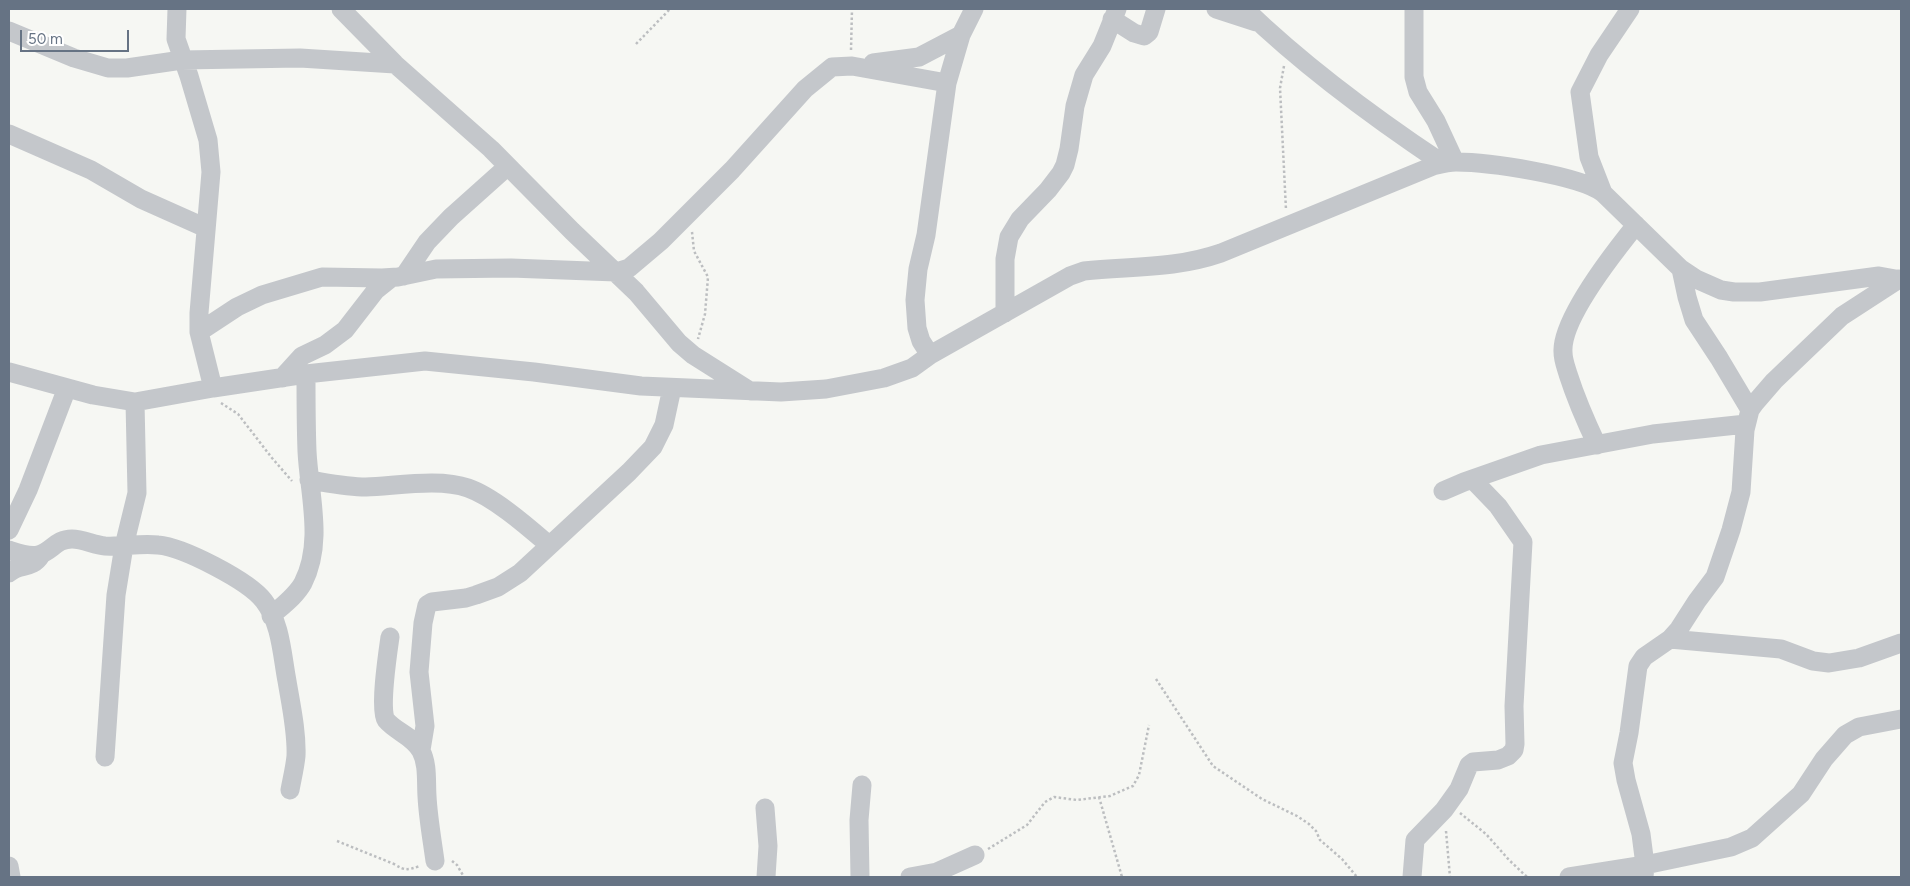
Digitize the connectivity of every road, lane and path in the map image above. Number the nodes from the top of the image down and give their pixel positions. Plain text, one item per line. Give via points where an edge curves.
1 (176, 9) edge
2 (341, 9) edge
3 (670, 9) edge
4 (852, 9) edge
5 (974, 9) edge
6 (1156, 9) edge
7 (1216, 9) edge
8 (1245, 9) edge
9 (1414, 9) edge
10 (1630, 9) edge
11 (1115, 14) edge
12 (1259, 23) junction
13 (9, 30) edge
14 (961, 35) junction
15 (636, 44) dead end
16 (1288, 48) junction
17 (182, 60) junction
18 (396, 64) junction
19 (851, 66) junction
20 (947, 83) junction
21 (9, 134) edge
22 (1449, 163) junction
23 (508, 166) junction
24 (1603, 193) junction
25 (690, 212) junction
26 (1636, 225) junction
27 (1286, 226) junction
28 (206, 228) junction
29 (1681, 269) junction
30 (616, 272) junction
31 (398, 277) junction
32 (1900, 279) edge
33 (1005, 313) junction
34 (200, 332) junction
35 (693, 355) junction
36 (930, 355) junction
37 (9, 372) edge
38 (306, 374) junction
39 (282, 378) junction
40 (67, 388) junction
41 (672, 388) junction
42 (210, 389) junction
43 (751, 391) junction
44 (135, 402) junction
45 (1748, 417) junction
46 (1597, 445) junction
47 (1472, 479) junction
48 (302, 482) junction
49 (1443, 491) dead end
50 (9, 530) edge
51 (549, 545) junction
52 (124, 546) junction
53 (9, 550) edge
54 (41, 554) junction
55 (9, 573) edge
56 (271, 616) junction
57 (390, 637) dead end
58 (1670, 639) junction
59 (1901, 643) edge
60 (1156, 679) dead end
61 (1901, 719) edge
62 (1149, 725) dead end
63 (421, 750) junction
64 (105, 757) dead end
65 (862, 785) dead end
66 (290, 790) dead end
67 (1100, 797) junction
68 (1447, 805) junction
69 (765, 808) dead end
70 (338, 841) dead end
71 (975, 855) joint
72 (434, 861) junction
73 (9, 866) edge
74 (1645, 871) edge
75 (11, 877) edge
76 (464, 877) edge
77 (766, 877) edge
78 (860, 877) edge
79 (910, 877) edge
80 (1122, 877) edge
81 (1357, 877) edge
82 (1412, 877) edge
83 (1450, 877) edge
84 (1527, 877) edge
85 (1569, 877) edge

1 - 17 street via 176,39
2 - 18 street
3 - 15 path
4 - 19 path
5 - 14 street
6 - 11 street via 1149,32 1144,36 1134,33
7 - 12 street
8 - 12 street
9 - 22 street via 1414,76 1418,92 1436,121
10 - 24 street via 1599,55 1580,92 1589,157
11 - 33 street via 1102,46 1084,75 1065,165 1009,237 1005,260
12 - 16 street
13 - 17 street via 101,66 127,68
14 - 19 street via 919,57
14 - 20 street
16 - 22 street via 1377,119
16 - 27 path via 1280,88
17 - 18 street via 300,58
17 - 28 street via 210,154
18 - 23 street
19 - 20 street
19 - 25 street via 832,68 805,89
20 - 36 street via 915,300 917,328
21 - 28 street via 91,170 141,199
22 - 24 street via 1486,164 1554,176 1577,181
22 - 27 street
23 - 30 street
23 - 31 street via 451,217
24 - 26 street
25 - 30 street via 642,258 624,271
25 - 35 path via 694,251 706,270 708,286 705,314
26 - 29 street
26 - 46 street via 1586,292 1562,347 1574,394
27 - 33 street via 1198,262 1084,271
28 - 34 street via 199,300
29 - 32 street via 1708,285 1734,292 1760,292 1879,276
29 - 45 street via 1694,320 1720,358
30 - 31 street via 436,269
30 - 35 street
31 - 34 street via 322,277 311,280 254,299
31 - 39 street via 376,290 345,330 302,356
32 - 45 street via 1842,316 1774,381
33 - 36 street
34 - 42 street
35 - 43 street
36 - 43 street via 899,374 847,386 781,392
37 - 40 street
38 - 39 street
38 - 41 street via 425,361
38 - 48 street via 307,452
39 - 42 street
40 - 44 street
40 - 50 street
41 - 43 street
41 - 51 street via 664,425 653,447
42 - 44 street
42 - 48 path via 226,407 238,414 272,458
44 - 52 street via 137,494
45 - 46 street
45 - 58 street via 1741,492 1715,576
46 - 47 street via 1541,455
47 - 49 street
47 - 68 street via 1498,506 1523,542 1514,706 1515,744 1508,756 1469,764 1463,782
48 - 51 street via 351,486 448,484 467,487 530,528
48 - 56 street via 314,522 308,571 296,593
51 - 63 street via 520,573 498,586 466,598 427,605 418,672 425,726
52 - 54 street via 66,539
52 - 56 street via 166,546 200,559 260,597
52 - 64 street via 116,595
53 - 54 street via 32,556
54 - 55 street via 36,562
56 - 66 street via 282,647 294,722 296,756
57 - 63 street via 384,717
58 - 59 street via 1781,649 1829,664 1859,658
58 - 74 street via 1644,657 1638,666 1623,763 1641,834
60 - 81 path via 1213,766 1262,799 1309,824 1320,840
61 - 74 street via 1860,727 1845,735 1801,794 1752,838
62 - 67 path via 1136,782 1126,790
63 - 72 street via 426,770
65 - 78 street
67 - 71 path via 1077,800 1052,798 1027,825
67 - 80 path
68 - 82 street via 1415,840
68 - 83 path
68 - 84 path via 1486,834
69 - 77 street
70 - 72 path via 406,871
71 - 79 street via 937,872
72 - 76 path via 451,861
73 - 75 street
74 - 85 street

